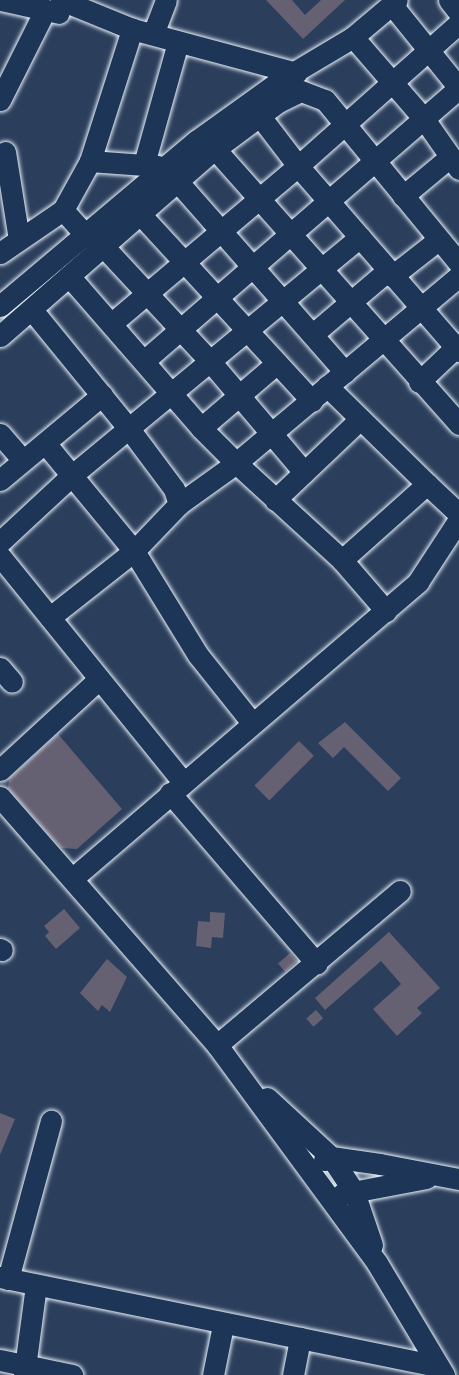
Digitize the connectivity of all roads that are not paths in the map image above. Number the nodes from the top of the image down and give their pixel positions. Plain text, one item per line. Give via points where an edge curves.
1 (1, 0) edge
2 (166, 0) edge
3 (448, 0) edge
4 (395, 2) edge
5 (53, 5) edge
6 (90, 9) edge
7 (459, 13) edge
8 (459, 23) edge
9 (132, 29) junction
10 (153, 34) junction
11 (353, 37) junction
12 (178, 42) junction
13 (429, 50) junction
14 (296, 73) junction
15 (392, 82) junction
16 (459, 88) edge
17 (0, 100) edge
18 (259, 115) junction
19 (424, 119) junction
20 (344, 124) junction
21 (216, 149) junction
22 (4, 152) dead end
23 (374, 160) junction
24 (90, 161) junction
25 (455, 163) edge
26 (144, 164) junction
27 (298, 166) junction
28 (172, 174) junction
29 (403, 196) junction
30 (257, 199) junction
31 (327, 200) junction
32 (63, 210) junction
33 (140, 214) junction
34 (220, 231) junction
35 (287, 233) junction
36 (360, 237) junction
37 (19, 239) junction
38 (438, 240) junction
39 (95, 241) junction
40 (0, 253) edge
41 (185, 261) junction
42 (459, 263) edge
43 (251, 265) junction
44 (320, 269) junction
45 (390, 274) junction
46 (69, 276) junction
47 (459, 276) edge
48 (147, 292) junction
49 (218, 295) junction
50 (282, 301) junction
51 (352, 301) junction
52 (0, 306) edge
53 (422, 309) junction
54 (32, 310) junction
55 (112, 323) junction
56 (180, 328) junction
57 (248, 329) junction
58 (313, 334) junction
59 (0, 336) edge
60 (385, 339) junction
61 (458, 348) edge
62 (145, 360) junction
63 (209, 360) junction
64 (277, 363) junction
65 (345, 372) junction
66 (419, 382) junction
67 (172, 391) junction
68 (319, 394) junction
69 (102, 395) junction
70 (238, 396) junction
71 (360, 419) junction
72 (459, 424) edge
73 (201, 428) junction
74 (130, 430) junction
75 (272, 433) junction
76 (0, 434) edge
77 (45, 443) junction
78 (23, 460) junction
79 (236, 463) junction
80 (304, 472) junction
81 (71, 476) junction
82 (0, 480) edge
83 (427, 484) junction
84 (275, 500) junction
85 (179, 504) junction
86 (459, 514) edge
87 (459, 519) edge
88 (0, 542) edge
89 (134, 551) junction
90 (0, 556) edge
91 (342, 560) junction
92 (386, 611) junction
93 (50, 617) junction
94 (98, 680) junction
95 (252, 723) junction
96 (0, 770) edge
97 (177, 788) junction
98 (0, 797) edge
99 (73, 878) junction
100 (400, 891) dead end
101 (317, 964) junction
102 (223, 1053) junction
103 (51, 1121) dead end
104 (331, 1157) junction
105 (307, 1167) junction
106 (436, 1176) junction
107 (459, 1179) edge
108 (354, 1191) junction
109 (328, 1197) junction
110 (377, 1263) junction
111 (4, 1278) edge
112 (36, 1285) junction
113 (223, 1324) junction
114 (300, 1338) junction
115 (0, 1360) edge
116 (382, 1365) edge
117 (25, 1371) edge
118 (441, 1371) edge
119 (72, 1375) edge
120 (213, 1375) edge
121 (293, 1375) edge

1 - 5 street
2 - 10 street
3 - 7 street
4 - 11 street
4 - 13 street
5 - 6 street via 78,18
5 - 17 street
6 - 9 street
8 - 13 street
9 - 10 street
9 - 24 street
10 - 12 street
11 - 14 street
11 - 15 street
12 - 14 street
12 - 26 street
13 - 15 street
13 - 16 street
14 - 28 street via 242,107
15 - 19 street
15 - 20 street
16 - 19 street
18 - 20 street via 290,95 309,92 325,100
18 - 21 street
18 - 27 street
19 - 23 street
19 - 25 street
20 - 23 street
20 - 27 street
21 - 28 street
21 - 30 street
22 - 37 street
23 - 29 street
23 - 31 street
24 - 26 street
24 - 32 street
25 - 29 street
26 - 28 street
27 - 30 street
27 - 31 street
28 - 33 street
28 - 34 street
28 - 39 street
29 - 38 street
30 - 34 street
30 - 35 street
31 - 35 street
31 - 36 street
32 - 37 street
32 - 39 street
33 - 39 street
33 - 41 street
34 - 41 street
34 - 43 street
35 - 43 street
35 - 44 street
36 - 44 street
36 - 45 street
37 - 40 street
38 - 42 street
38 - 45 street
39 - 46 street
39 - 48 street
39 - 52 street
41 - 48 street
41 - 49 street
43 - 49 street
43 - 50 street
44 - 50 street
44 - 51 street
45 - 51 street
45 - 53 street
46 - 54 street
46 - 55 street
47 - 53 street
48 - 55 street
48 - 56 street
49 - 56 street
49 - 57 street
50 - 57 street
50 - 58 street
51 - 58 street
51 - 60 street
53 - 60 street
53 - 61 street
54 - 59 street
54 - 69 street
55 - 62 street
56 - 62 street
56 - 63 street
57 - 63 street
57 - 64 street
58 - 65 street
60 - 65 street
60 - 66 street
61 - 66 street
62 - 67 street
63 - 67 street
63 - 70 street
64 - 68 street
64 - 70 street
65 - 68 street
66 - 72 street
67 - 73 street
67 - 74 street
68 - 71 street
68 - 75 street
69 - 74 street
69 - 77 street
70 - 73 street
70 - 75 street
71 - 80 street
71 - 83 street
73 - 79 street
74 - 81 street
74 - 85 street via 174,489
75 - 79 street
75 - 80 street
76 - 78 street
77 - 78 street
77 - 81 street
78 - 82 street
79 - 84 street
79 - 85 street
80 - 84 street
81 - 88 street
81 - 89 street
83 - 86 street
83 - 91 street
84 - 91 street
85 - 89 street
87 - 92 street via 418,582
89 - 93 street
89 - 95 street via 198,655
90 - 93 street
91 - 92 street
92 - 95 street
93 - 94 street
94 - 96 street
94 - 97 street
95 - 97 street
97 - 99 street
97 - 101 street
98 - 99 street
99 - 102 street
100 - 101 street
101 - 102 street
102 - 104 street
102 - 105 street
103 - 111 street
104 - 105 street
104 - 106 street
104 - 108 street
105 - 109 street
106 - 107 street
106 - 108 street
108 - 109 street
108 - 110 street
109 - 110 street
110 - 118 street
111 - 112 street
112 - 113 street
112 - 117 street
113 - 114 street
113 - 120 street
114 - 116 street
114 - 121 street
115 - 117 street
116 - 118 street
117 - 119 street

